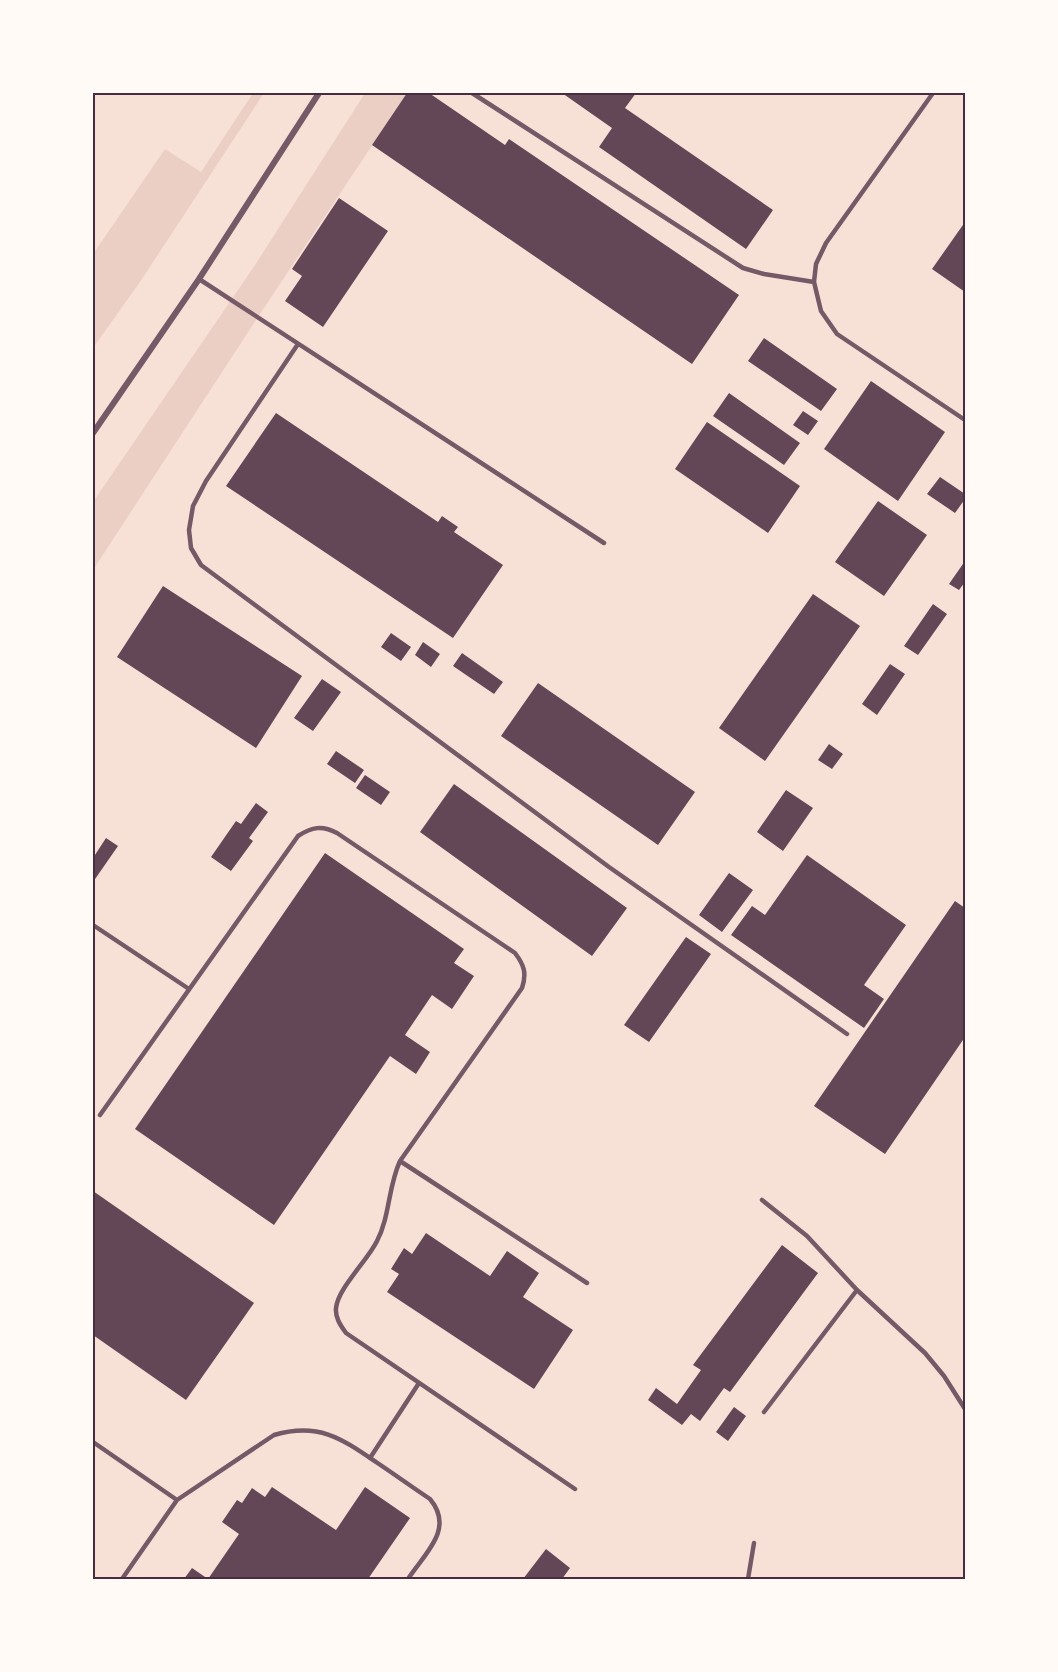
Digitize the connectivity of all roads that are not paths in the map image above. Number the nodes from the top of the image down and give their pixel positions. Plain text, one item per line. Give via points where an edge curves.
1 (319, 93) edge
2 (472, 93) edge
3 (933, 93) edge
4 (199, 279) junction
5 (814, 282) junction
6 (298, 344) junction
7 (965, 420) edge
8 (93, 433) edge
9 (604, 543) dead end
10 (93, 925) edge
11 (189, 989) junction
12 (847, 1034) dead end
13 (100, 1115) dead end
14 (400, 1161) junction
15 (762, 1200) dead end
16 (586, 1283) dead end
17 (857, 1290) junction
18 (419, 1383) junction
19 (965, 1408) edge
20 (764, 1412) dead end
21 (93, 1442) edge
22 (370, 1458) junction
23 (574, 1489) dead end
24 (177, 1500) junction
25 (754, 1544) dead end
26 (122, 1579) edge
27 (408, 1579) edge
28 (748, 1579) edge

1 - 4 street
2 - 5 lane via 743,268
3 - 5 lane via 826,243 816,264
4 - 6 lane
4 - 8 street
5 - 7 lane via 821,311 837,334
6 - 9 lane
6 - 12 lane via 193,506 191,548 201,565 609,867
10 - 11 lane
11 - 13 lane
11 - 14 lane via 298,836 309,828 326,827 337,833 515,953 526,976 522,988
14 - 16 lane
14 - 18 lane via 393,1174 384,1227 336,1308 338,1322 346,1334
15 - 17 lane via 807,1236
17 - 19 lane via 925,1353
17 - 20 lane
18 - 22 lane
18 - 23 lane
21 - 24 lane
22 - 24 lane via 332,1435 292,1430 274,1435
22 - 27 lane via 438,1508 438,1535
24 - 26 lane
25 - 28 lane

